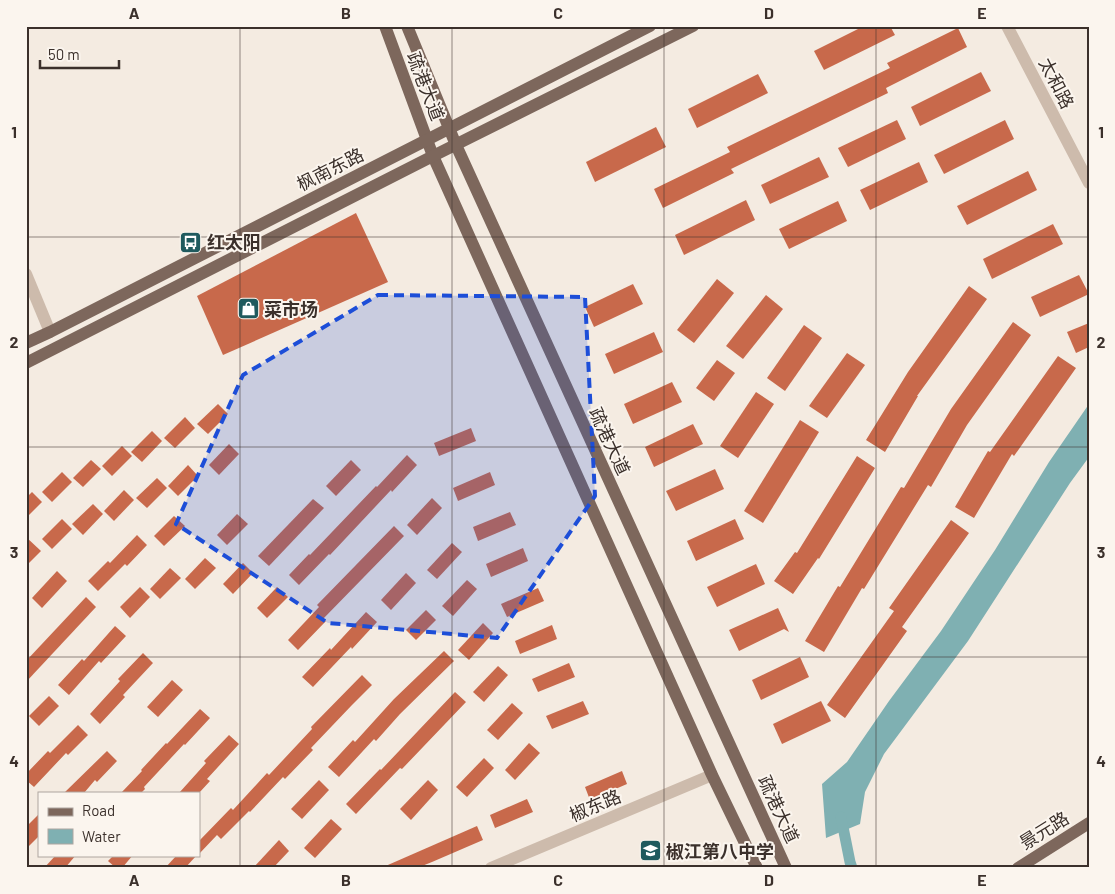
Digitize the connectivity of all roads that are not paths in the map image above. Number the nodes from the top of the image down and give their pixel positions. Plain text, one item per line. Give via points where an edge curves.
1 (385, 26) edge
2 (408, 26) edge
3 (650, 26) edge
4 (693, 26) edge
5 (1007, 26) edge
6 (449, 128) junction
7 (427, 140) junction
8 (456, 145) junction
9 (433, 156) junction
10 (1089, 183) edge
11 (26, 274) edge
12 (50, 332) junction
13 (26, 343) edge
14 (26, 363) edge
15 (712, 775) junction
16 (1089, 822) edge
17 (490, 868) edge
18 (757, 868) edge
19 (786, 868) edge
20 (1018, 868) edge

1 - 7 main road, 疏港大道
2 - 6 main road, 疏港大道
3 - 6 main road, 枫南东路
4 - 8 main road
5 - 10 street, 太和路
6 - 7 main road, 枫南东路
6 - 8 main road, 疏港大道
7 - 9 main road, 疏港大道
7 - 12 main road, 枫南东路
8 - 9 main road
8 - 19 main road, 疏港大道
9 - 14 main road
9 - 15 main road, 疏港大道
11 - 12 street
12 - 13 main road, 枫南东路
15 - 17 street, 椒东路
15 - 18 main road, 疏港大道
16 - 20 main road, 景元路

